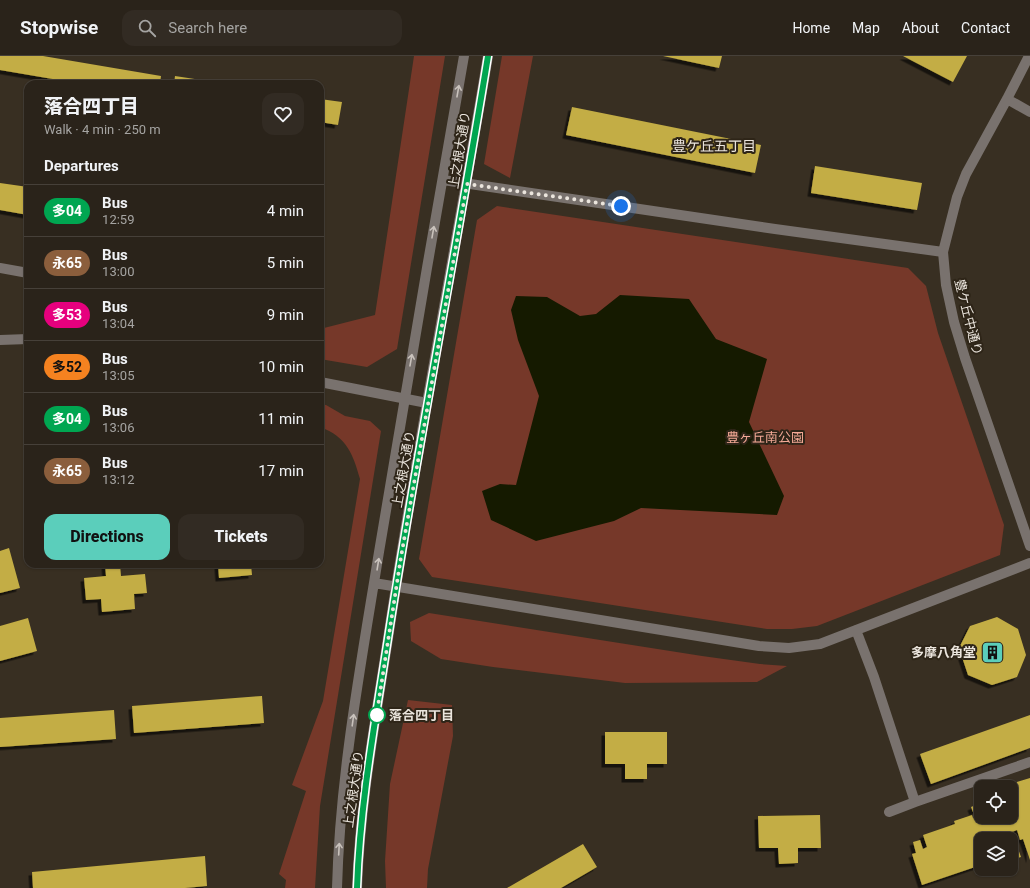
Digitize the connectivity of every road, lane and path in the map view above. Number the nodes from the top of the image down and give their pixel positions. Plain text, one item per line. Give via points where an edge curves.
1 (464, 56) edge
2 (488, 56) edge
3 (1029, 56) edge
4 (1007, 99) junction
5 (1030, 112) edge
6 (443, 180) junction
7 (467, 184) junction
8 (942, 252) junction
9 (0, 268) edge
10 (24, 272) edge
11 (24, 339) edge
12 (0, 340) edge
13 (324, 383) edge
14 (404, 399) junction
15 (427, 403) junction
16 (1030, 546) edge
17 (1030, 563) edge
18 (374, 583) junction
19 (396, 588) junction
20 (856, 630) junction
21 (1030, 762) edge
22 (915, 802) junction
23 (889, 812) dead end
24 (337, 888) edge
25 (356, 888) edge

6 -> 1 street, 上之根大通り
2 - 7 street, 上之根大通り
3 - 4 street, 豊ケ丘中通り
4 - 5 street
4 - 8 street, 豊ケ丘中通り via 966,174
6 - 7 street
14 -> 6 street, 上之根大通り
7 - 8 street
7 - 15 street, 上之根大通り
8 - 16 street, 豊ケ丘中通り via 954,322
9 - 10 street
11 - 12 street
13 - 14 street
14 - 15 street
18 -> 14 street, 上之根大通り
15 - 19 street, 上之根大通り
17 - 20 street
18 - 19 street
24 -> 18 street, 上之根大通り via 352,726
19 - 20 street via 759,646 789,648 820,644
19 - 25 street, 上之根大通り via 363,806
20 - 22 street
21 - 22 street
22 - 23 street

